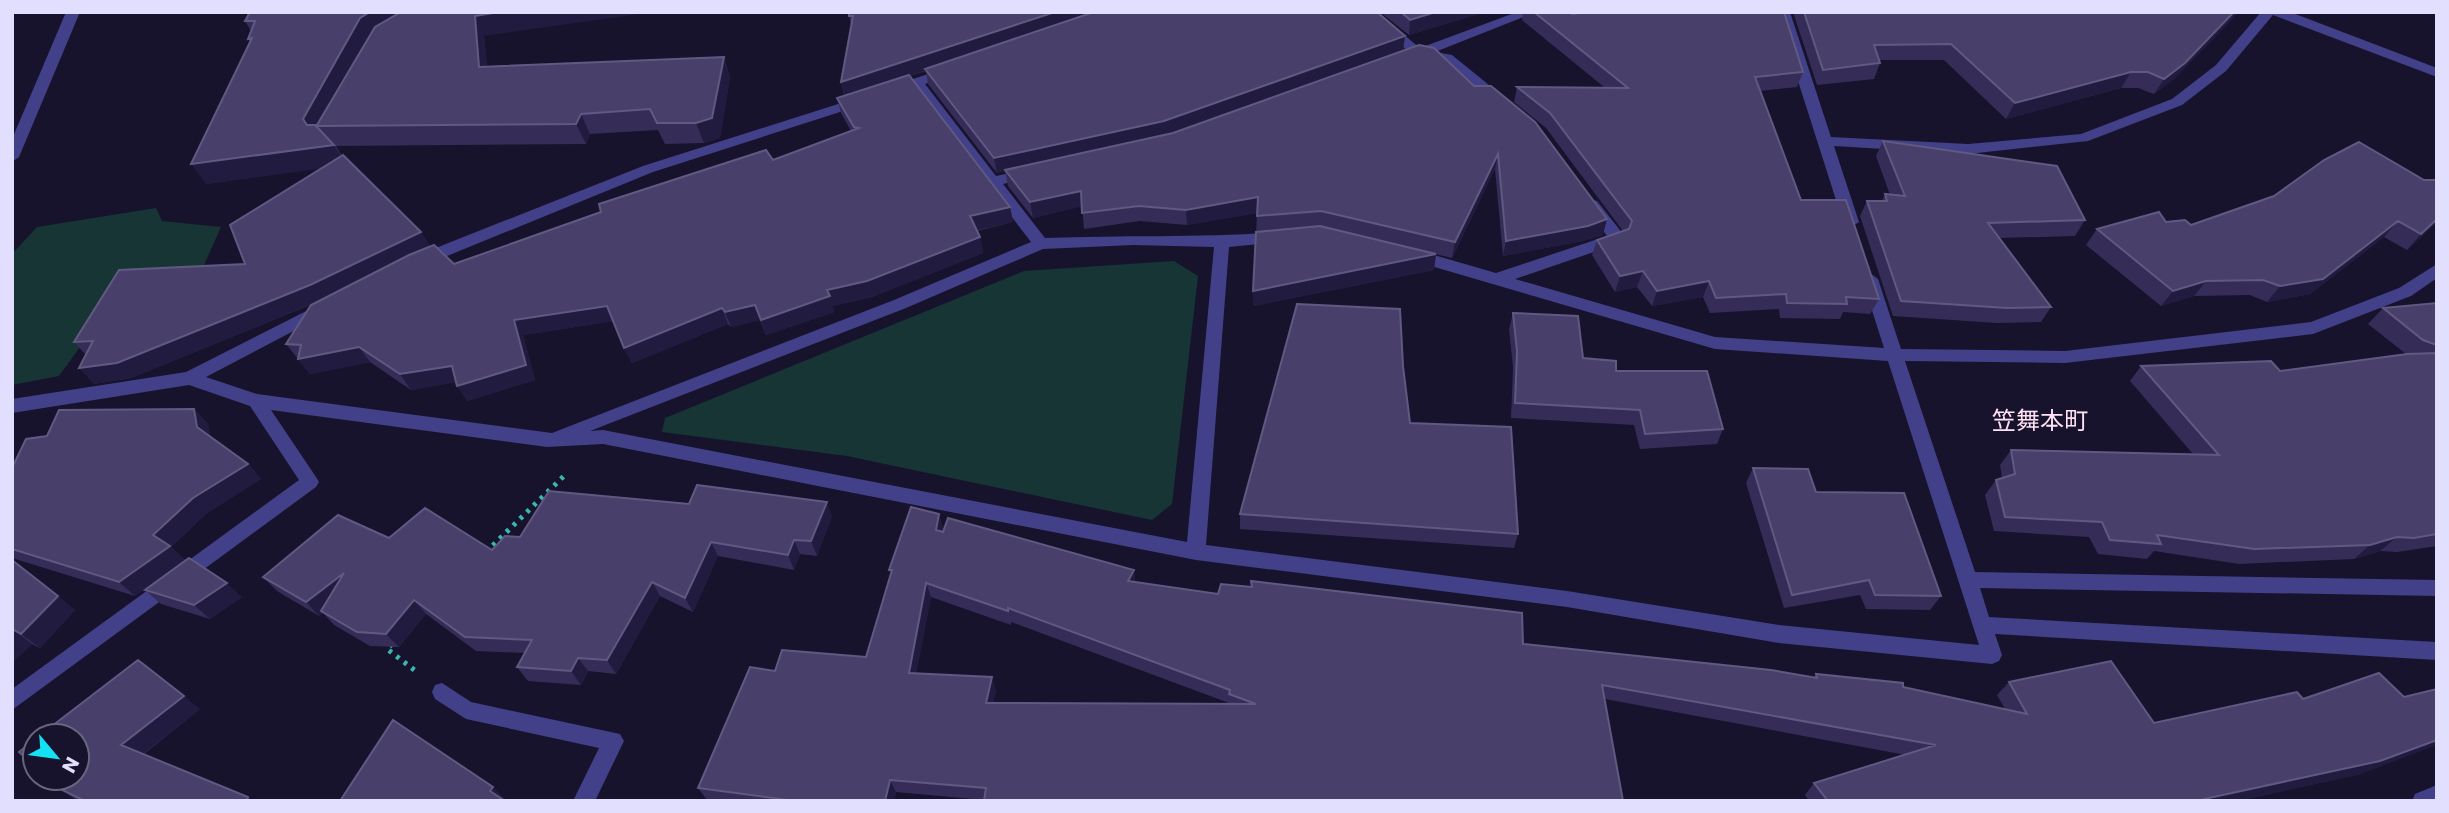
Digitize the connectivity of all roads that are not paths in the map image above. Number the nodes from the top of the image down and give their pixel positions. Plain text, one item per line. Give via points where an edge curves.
1 (73, 12) edge
2 (1368, 12) edge
3 (1530, 12) edge
4 (1783, 12) edge
5 (2268, 12) edge
6 (2277, 12) edge
7 (1419, 54) junction
8 (1394, 62) edge
9 (969, 65) edge
10 (2437, 73) edge
11 (916, 82) junction
12 (1508, 108) edge
13 (1825, 141) junction
14 (12, 157) edge
15 (1048, 169) edge
16 (995, 181) junction
17 (1580, 188) edge
18 (1292, 236) edge
19 (1222, 242) junction
20 (1858, 242) edge
21 (1041, 244) junction
22 (1400, 252) edge
23 (1866, 267) edge
24 (400, 270) edge
25 (2437, 270) edge
26 (1500, 278) junction
27 (337, 301) edge
28 (1895, 355) junction
29 (189, 378) junction
30 (256, 401) junction
31 (12, 406) edge
32 (547, 440) junction
33 (1196, 552) junction
34 (1967, 580) junction
35 (2437, 588) edge
36 (1982, 625) junction
37 (2437, 651) edge
38 (442, 692) road end
39 (12, 701) edge
40 (2437, 796) edge
41 (584, 801) edge
42 (2423, 801) edge

1 - 14 street
2 - 7 street
3 - 7 street
4 - 13 street
5 - 13 street via 2221,68 2177,102 2083,138 1968,149
6 - 10 street
7 - 8 street
7 - 12 street via 1447,58
9 - 11 street
11 - 16 street
11 - 24 street via 648,169
13 - 20 street
15 - 16 street
16 - 21 street
17 - 26 street via 1616,238
18 - 19 street
19 - 21 street
19 - 33 street
21 - 32 street via 900,304
22 - 26 street
23 - 28 street
25 - 28 street via 2405,292 2314,328 2065,357
26 - 28 street via 1715,343
27 - 29 street
28 - 34 street
29 - 30 street
29 - 31 street
30 - 32 street
30 - 39 street via 310,482
32 - 33 street via 603,438
33 - 36 street via 1567,599 1779,634 1992,655
34 - 35 street
34 - 36 street
36 - 37 street
38 - 41 street via 466,710 613,741
40 - 42 street

